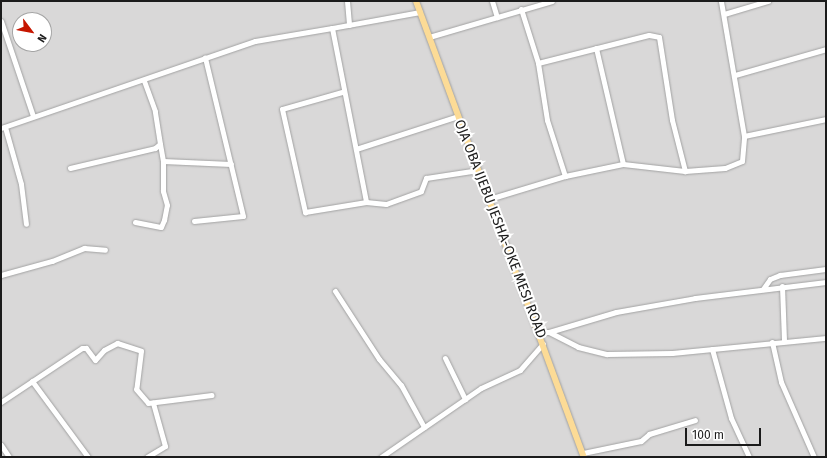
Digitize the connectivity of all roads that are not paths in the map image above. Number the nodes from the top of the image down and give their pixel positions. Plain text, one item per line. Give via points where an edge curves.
1 (346, 1) edge
2 (416, 1) edge
3 (492, 1) edge
4 (552, 1) edge
5 (721, 1) edge
6 (768, 1) edge
7 (521, 9) junction
8 (420, 12) junction
9 (724, 14) junction
10 (497, 17) junction
11 (1, 21) edge
12 (349, 25) junction
13 (332, 28) junction
14 (428, 37) junction
15 (596, 48) junction
16 (826, 49) edge
17 (205, 58) junction
18 (538, 64) junction
19 (735, 75) junction
20 (144, 80) junction
21 (342, 92) junction
22 (33, 116) junction
23 (458, 116) junction
24 (826, 119) edge
25 (3, 128) edge
26 (744, 136) junction
27 (160, 144) junction
28 (356, 149) junction
29 (163, 161) junction
30 (231, 164) junction
31 (623, 164) junction
32 (70, 168) dead end
33 (478, 170) junction
34 (685, 171) junction
35 (565, 176) junction
36 (489, 199) junction
37 (366, 202) junction
38 (194, 221) dead end
39 (135, 222) dead end
40 (26, 224) dead end
41 (105, 250) dead end
42 (826, 269) edge
43 (1, 275) edge
44 (826, 282) edge
45 (782, 286) junction
46 (763, 289) junction
47 (335, 292) dead end
48 (538, 332) junction
49 (549, 332) junction
50 (826, 338) edge
51 (784, 341) junction
52 (772, 342) junction
53 (543, 344) junction
54 (712, 349) junction
55 (445, 358) dead end
56 (32, 381) junction
57 (212, 395) dead end
58 (465, 399) junction
59 (1, 402) edge
60 (153, 403) junction
61 (695, 420) dead end
62 (424, 427) junction
63 (1, 445) edge
64 (583, 455) edge
65 (9, 457) edge
66 (88, 457) edge
67 (147, 457) edge
68 (381, 457) edge
69 (749, 457) edge
70 (814, 457) edge

1 - 12 street
2 - 8 main road, OJA OBA IJEBU JESHA-OKE MESI ROAD
3 - 10 street
4 - 7 street
5 - 9 street
6 - 9 street
7 - 10 street
7 - 18 street
8 - 12 street
8 - 14 main road, OJA OBA IJEBU JESHA-OKE MESI ROAD
9 - 19 street
10 - 14 street
11 - 22 street
12 - 13 street
13 - 17 street via 255,41
13 - 21 street
14 - 23 main road, OJA OBA IJEBU JESHA-OKE MESI ROAD
15 - 18 street
15 - 31 street
15 - 34 street via 649,35 659,37 672,120
16 - 19 street
17 - 20 street
17 - 30 street
18 - 35 street via 547,120
19 - 26 street
20 - 22 street
20 - 27 street via 155,111
21 - 28 street
21 - 37 street via 282,109 305,212
22 - 25 street
23 - 28 street
23 - 33 main road, OJA OBA IJEBU JESHA-OKE MESI ROAD
24 - 26 street
25 - 40 street via 21,184
26 - 34 street via 744,158 738,164
27 - 29 street
27 - 32 street via 155,148
28 - 37 street
29 - 30 street
29 - 39 street via 162,192 167,205 162,227
30 - 38 street via 243,216
31 - 34 street
31 - 35 street
33 - 36 main road, OJA OBA IJEBU JESHA-OKE MESI ROAD
33 - 37 street via 426,178 421,191 386,204
35 - 36 street
36 - 48 main road, OJA OBA IJEBU JESHA-OKE MESI ROAD
41 - 43 street via 84,248
42 - 46 street via 780,275 770,279
44 - 45 street
45 - 46 street
45 - 51 street
46 - 49 street via 616,312
47 - 62 street via 379,359 402,385
48 - 49 street
48 - 53 main road, OJA OBA IJEBU JESHA-OKE MESI ROAD
49 - 54 street via 578,347 607,354
50 - 51 street
51 - 52 street
52 - 54 street
52 - 70 street via 781,382
53 - 58 street via 520,370 488,384
53 - 64 main road, OJA OBA IJEBU JESHA-OKE MESI ROAD
54 - 69 street via 731,418
55 - 58 street
56 - 59 street
56 - 60 street via 82,348 86,348 95,360 104,350 117,343 141,351 136,389 144,400
56 - 66 street
57 - 60 street
58 - 62 street
60 - 67 street via 165,446
61 - 64 street via 649,434 641,441
62 - 68 street
63 - 65 street

